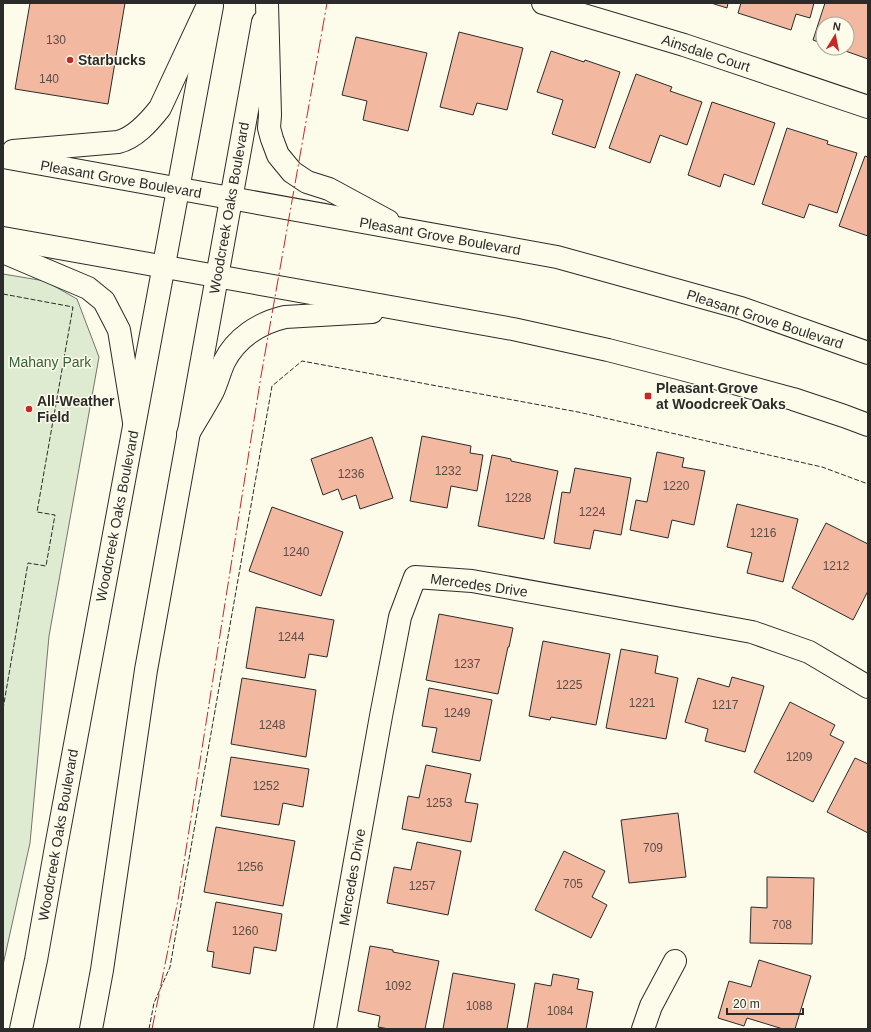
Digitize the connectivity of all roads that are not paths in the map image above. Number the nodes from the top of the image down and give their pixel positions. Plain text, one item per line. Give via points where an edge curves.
1 (211, 3) edge
2 (266, 3) edge
3 (543, 3) edge
4 (868, 106) edge
5 (3, 152) edge
6 (3, 157) edge
7 (178, 189) junction
8 (231, 199) junction
9 (406, 230) junction
10 (3, 238) edge
11 (3, 252) edge
12 (163, 266) junction
13 (217, 276) junction
14 (410, 310) junction
15 (868, 353) edge
16 (844, 416) junction
17 (868, 416) edge
18 (134, 422) junction
19 (868, 425) edge
20 (188, 434) junction
21 (868, 687) edge
22 (675, 961) dead end
23 (21, 1029) edge
24 (91, 1029) edge
25 (325, 1029) edge
26 (643, 1029) edge

1 - 5 main road via 160,108 136,133 118,142
1 - 7 main road, Woodcreek Oaks Boulevard
2 - 8 main road, Woodcreek Oaks Boulevard
2 - 9 main road via 269,128 278,155 292,172 307,182 329,189
3 - 4 main road, Ainsdale Court via 684,45
6 - 7 main road, Pleasant Grove Boulevard
7 - 8 main road, Pleasant Grove Boulevard
7 - 12 main road, Woodcreek Oaks Boulevard
8 - 9 main road, Pleasant Grove Boulevard
8 - 13 main road, Woodcreek Oaks Boulevard
9 - 15 main road, Pleasant Grove Boulevard via 557,257 741,308
10 - 12 main road
11 - 18 main road via 88,288 104,301 119,330
12 - 13 main road
12 - 18 main road, Woodcreek Oaks Boulevard
13 - 14 main road
13 - 20 main road, Woodcreek Oaks Boulevard
14 - 16 main road via 608,350 792,399
14 - 20 main road via 296,316 275,320 252,330 224,362 213,391
16 - 17 main road
16 - 19 main road
18 - 23 main road, Woodcreek Oaks Boulevard via 36,960
20 - 24 main road, Woodcreek Oaks Boulevard via 146,670
21 - 25 main road, Mercedes Drive via 809,652 752,632 472,581 415,577 400,617
22 - 26 main road

